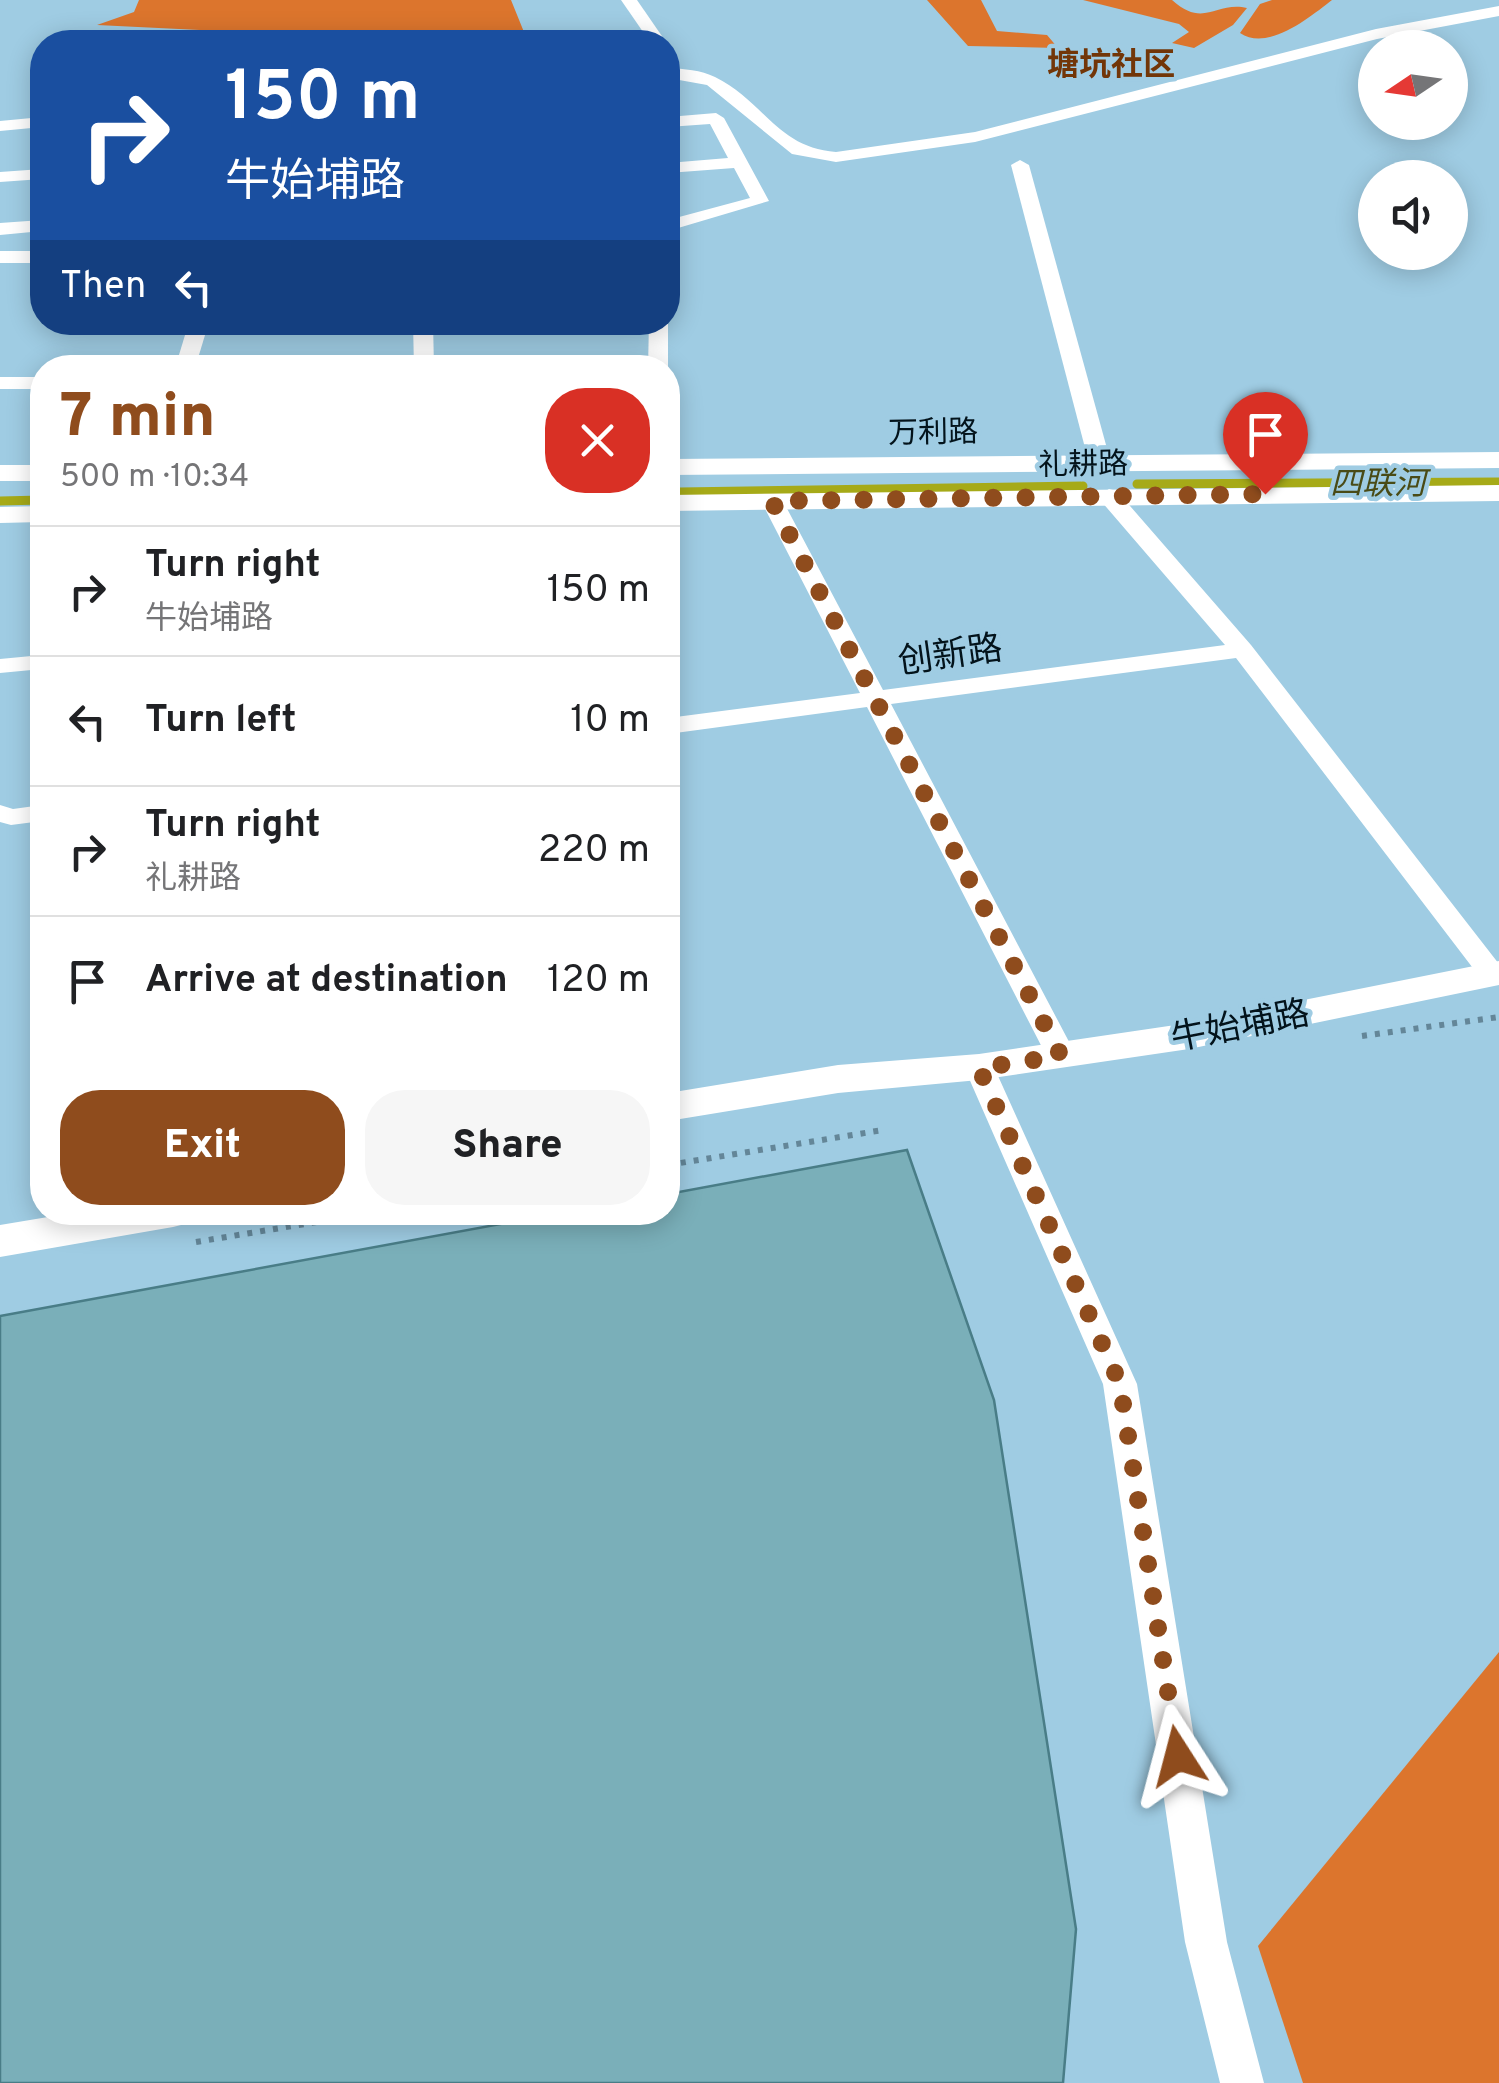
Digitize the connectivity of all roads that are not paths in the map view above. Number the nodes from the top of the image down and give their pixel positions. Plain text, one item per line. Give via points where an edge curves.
1 (629, 0) edge
2 (1499, 11) edge
3 (650, 30) edge
4 (680, 74) edge
5 (680, 121) edge
6 (30, 123) edge
7 (0, 126) edge
8 (742, 162) junction
9 (1020, 166) dead end
10 (680, 167) edge
11 (30, 175) edge
12 (0, 177) edge
13 (680, 223) edge
14 (30, 227) edge
15 (0, 230) edge
16 (0, 257) edge
17 (30, 258) edge
18 (0, 383) edge
19 (30, 383) edge
20 (1499, 460) edge
21 (1100, 464) junction
22 (680, 467) edge
23 (0, 473) edge
24 (30, 473) edge
25 (1499, 493) edge
26 (1109, 496) junction
27 (772, 501) junction
28 (680, 503) edge
29 (30, 514) edge
30 (0, 515) edge
31 (1242, 650) junction
32 (30, 663) edge
33 (0, 666) edge
34 (876, 699) junction
35 (680, 724) edge
36 (0, 813) edge
37 (30, 814) edge
38 (1496, 973) edge
39 (1061, 1056) junction
40 (979, 1068) junction
41 (680, 1105) edge
42 (680, 1132) edge
43 (30, 1208) edge
44 (0, 1213) edge
45 (97, 1225) edge
46 (0, 1242) edge
47 (1242, 2083) edge

1 - 3 street
2 - 4 street via 1346,41 975,137 836,157 791,148 720,86
5 - 8 street via 716,118
6 - 7 street
8 - 10 street
8 - 13 street via 760,202
9 - 21 street
11 - 12 street
14 - 15 street
16 - 17 street
18 - 19 street
20 - 21 street, 万利路
21 - 22 street, 万利路
23 - 24 street
25 - 26 street, 礼耕路
26 - 27 street, 礼耕路
26 - 31 street
27 - 28 street, 礼耕路
27 - 34 street
29 - 30 street
31 - 34 street, 创新路
31 - 38 street
32 - 33 street
34 - 35 street, 创新路
34 - 39 street
36 - 37 street
38 - 39 main road, 牛始埔路
39 - 40 main road, 牛始埔路
40 - 41 main road, 牛始埔路 via 878,1074
40 - 42 main road, 牛始埔路 via 876,1101
40 - 47 street via 1120,1384 1206,1942
43 - 44 main road
45 - 46 main road

